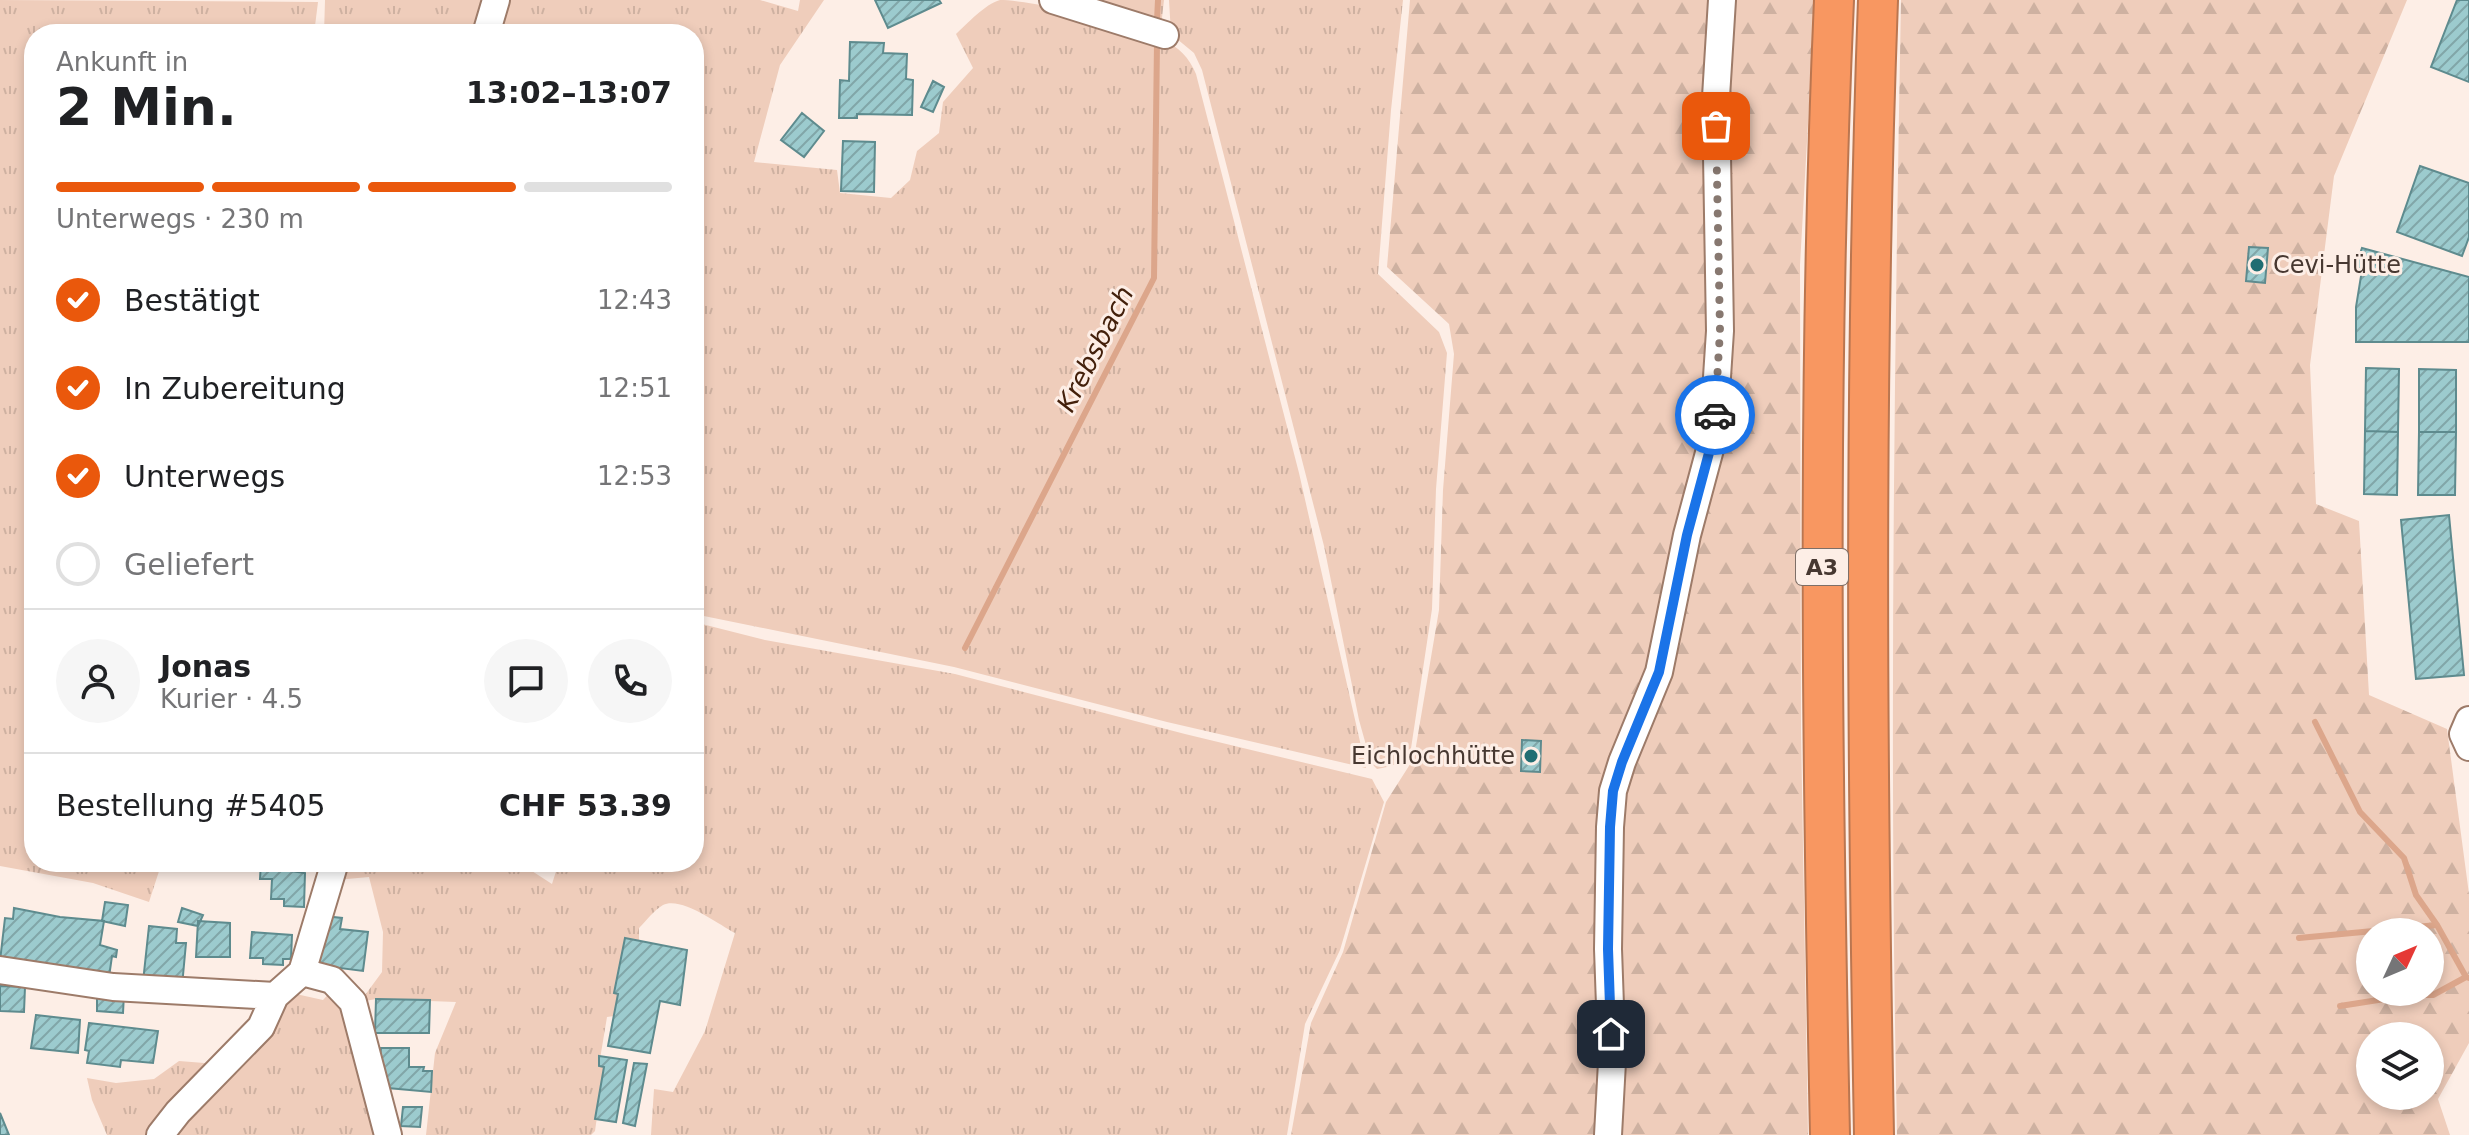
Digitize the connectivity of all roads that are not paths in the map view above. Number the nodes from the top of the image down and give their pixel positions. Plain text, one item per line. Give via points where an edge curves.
1 (496, 0) edge
2 (1053, 0) edge
3 (1722, 0) edge
4 (1834, 0) edge
5 (1878, 0) edge
6 (487, 24) edge
7 (1165, 35) dead end
8 (2469, 720) edge
9 (2469, 747) edge
10 (332, 872) edge
11 (0, 970) edge
12 (302, 972) junction
13 (275, 996) junction
14 (160, 1135) edge
15 (388, 1135) edge
16 (1608, 1135) edge
17 (1830, 1135) edge
18 (1874, 1135) edge

1 - 6 street
2 - 7 street
3 - 16 street via 1716,97 1720,331 1713,438 1659,672 1613,791
4 - 17 highway, A3 via 1822,483
5 - 18 highway, A3 via 1868,503
8 - 9 street via 2463,734
10 - 12 street
11 - 13 street via 113,987
12 - 13 street
12 - 15 street via 332,980 353,1002
13 - 14 street via 261,1027

